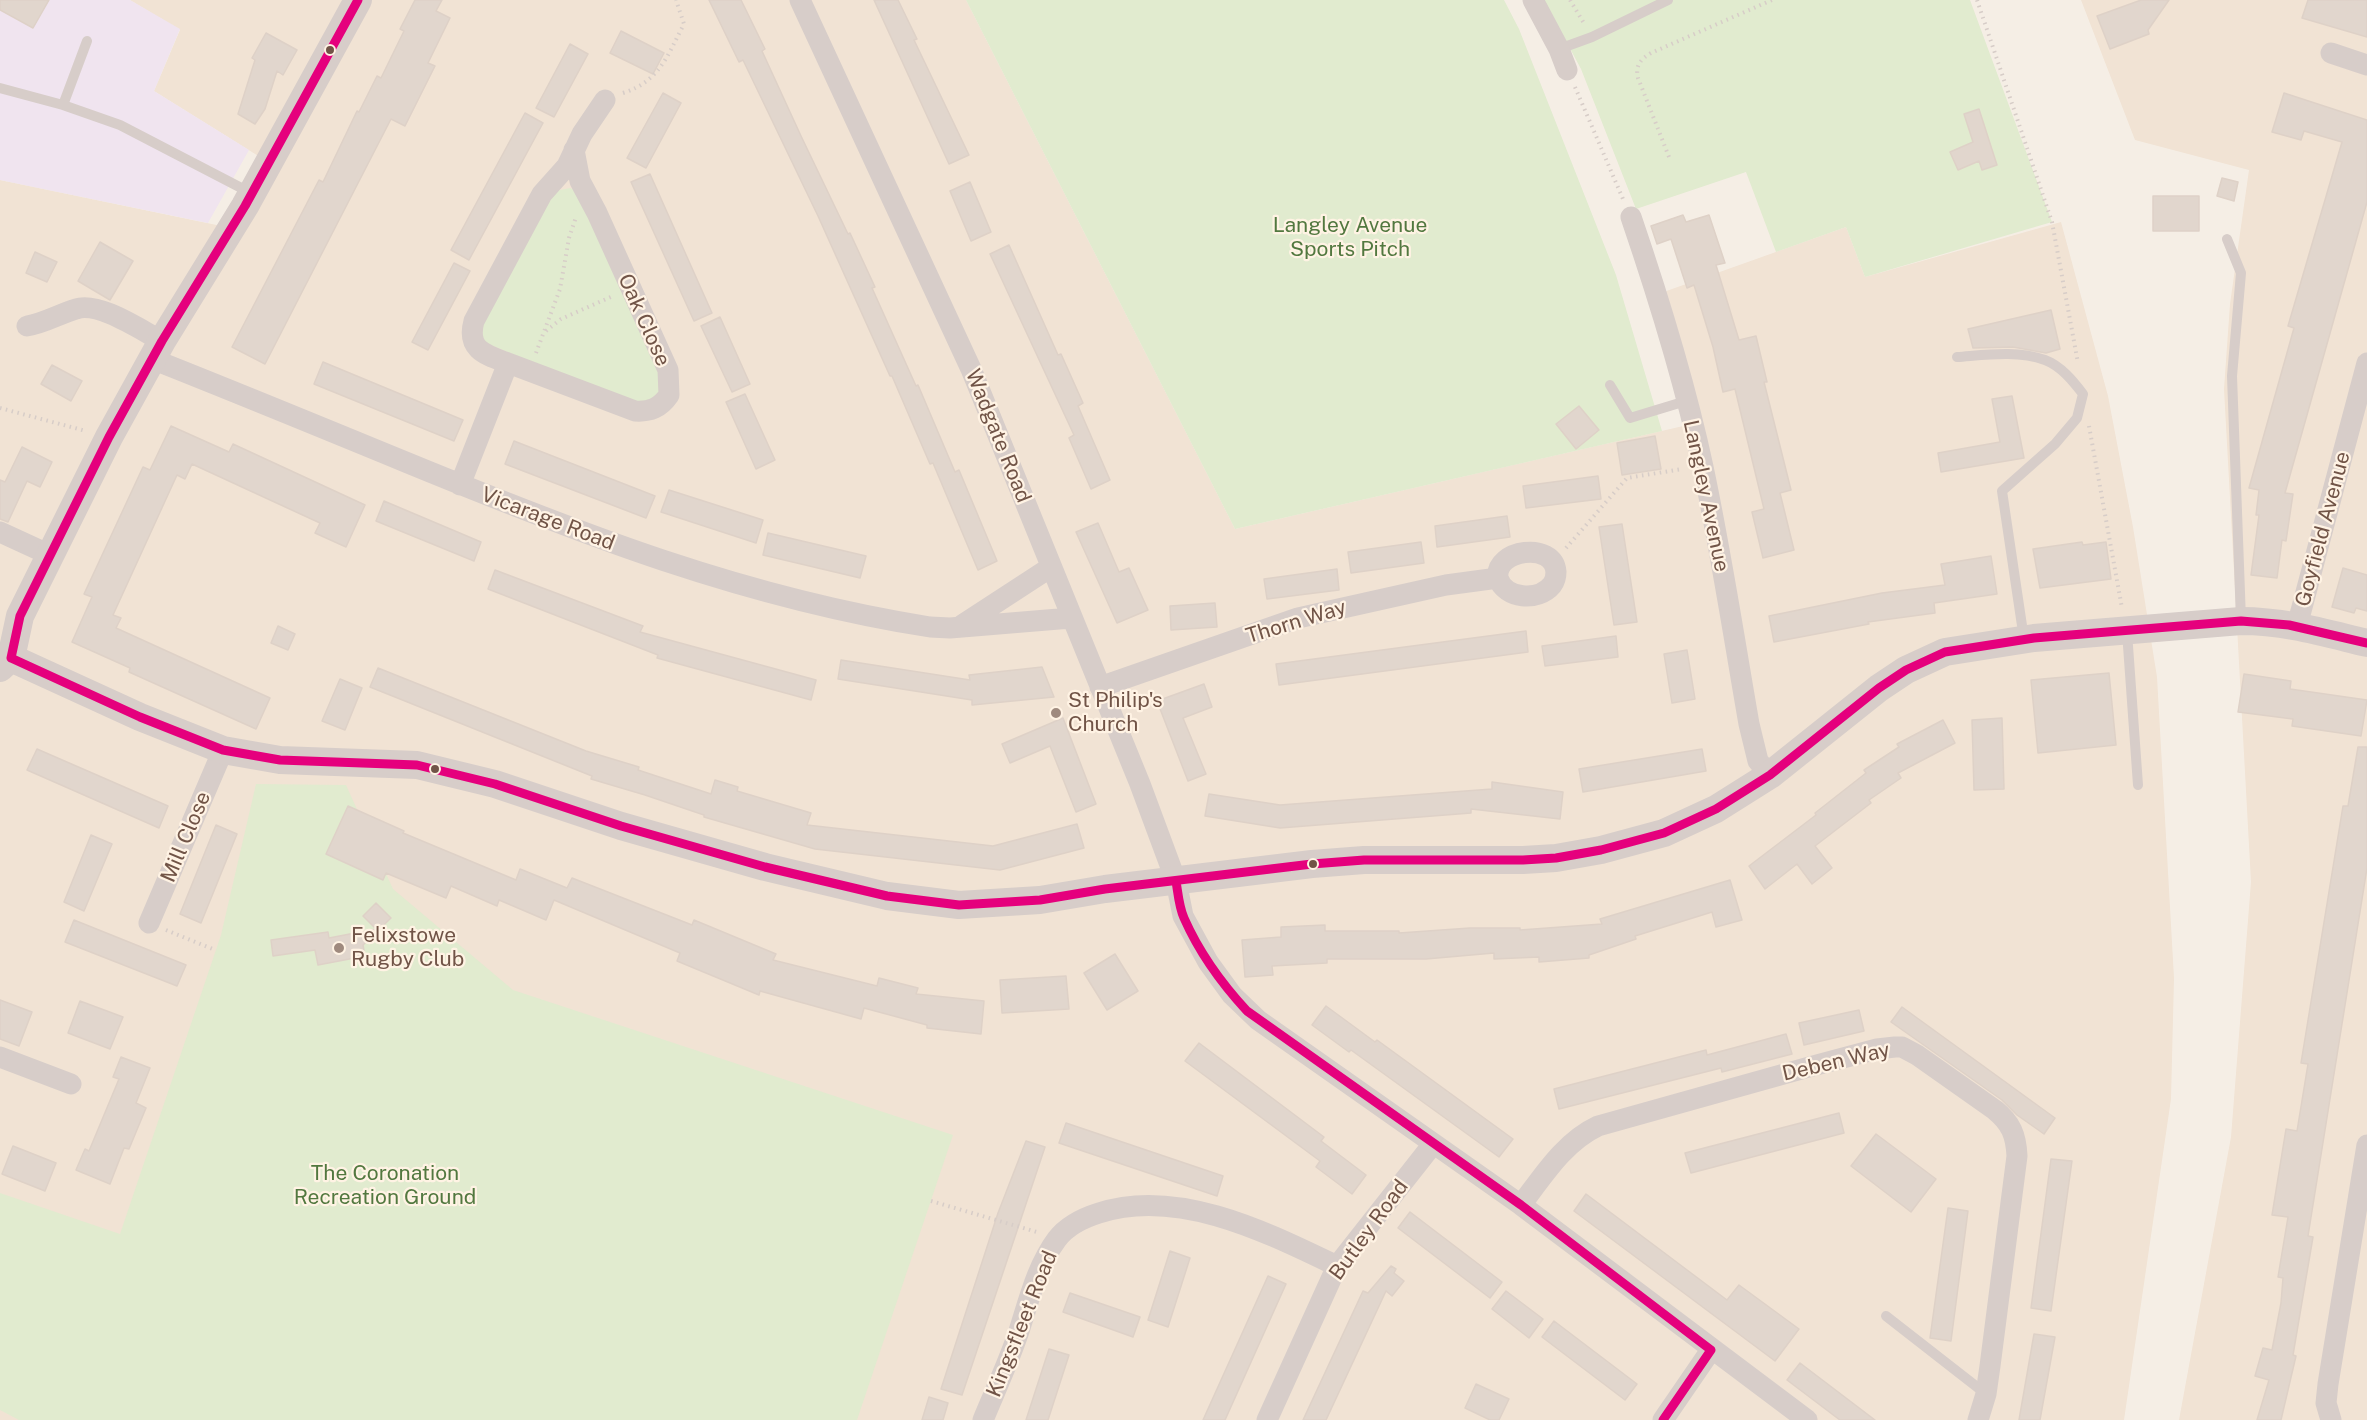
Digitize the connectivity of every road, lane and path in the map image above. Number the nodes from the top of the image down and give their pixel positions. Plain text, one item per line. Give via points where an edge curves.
1 (358, 0) edge
2 (675, 0) edge
3 (800, 0) edge
4 (1533, 0) edge
5 (1570, 0) edge
6 (1668, 0) edge
7 (1772, 0) edge
8 (1977, 0) edge
9 (1592, 37) junction
10 (87, 41) dead end
11 (1559, 49) junction
12 (2331, 53) dead end
13 (2367, 65) edge
14 (1567, 70) joint
15 (0, 88) edge
16 (605, 100) joint
17 (63, 105) junction
18 (574, 150) junction
19 (1669, 157) dead end
20 (585, 191) junction
21 (251, 194) junction
22 (1631, 217) joint
23 (2227, 239) dead end
24 (630, 288) junction
25 (27, 326) dead end
26 (545, 333) junction
27 (157, 350) junction
28 (1957, 357) dead end
29 (508, 363) junction
30 (2367, 363) edge
31 (528, 371) junction
32 (1610, 385) dead end
33 (2083, 393) junction
34 (1686, 401) junction
35 (0, 408) edge
36 (109, 437) junction
37 (1703, 466) junction
38 (460, 485) junction
39 (0, 532) edge
40 (50, 555) junction
41 (1552, 560) junction
42 (1051, 567) junction
43 (1498, 578) junction
44 (1071, 618) junction
45 (2236, 621) junction
46 (2297, 626) junction
47 (959, 627) junction
48 (2136, 631) junction
49 (2024, 639) junction
50 (2367, 643) edge
51 (6, 663) edge
52 (1100, 687) junction
53 (223, 750) junction
54 (1770, 775) junction
55 (2138, 785) dead end
56 (1176, 881) junction
57 (149, 923) joint
58 (215, 950) dead end
59 (0, 1058) edge
60 (70, 1084) dead end
61 (1433, 1144) junction
62 (2367, 1145) edge
63 (931, 1201) dead end
64 (1521, 1205) junction
65 (1057, 1239) junction
66 (1337, 1266) junction
67 (1886, 1316) dead end
68 (1711, 1350) junction
69 (1986, 1394) junction
70 (983, 1420) edge
71 (1267, 1420) edge
72 (1664, 1420) edge
73 (1807, 1420) edge
74 (1978, 1420) edge
75 (2331, 1420) edge

1 - 21 street
2 - 16 path via 684,24 662,66 644,84
3 - 42 street, Wadgate Road via 971,369
4 - 11 street
5 - 9 path
6 - 9 lane
7 - 19 path via 1651,53 1639,63 1638,78
8 - 33 path via 2052,222
9 - 11 lane
10 - 17 lane
11 - 14 street
12 - 13 street
14 - 22 path
15 - 17 lane
16 - 18 street, Oak Close
17 - 21 lane via 120,125
18 - 20 street, Oak Close via 576,170
18 - 29 street, Oak Close via 562,173 542,194 474,321 472,335 477,348
20 - 24 street, Oak Close
20 - 26 path
21 - 27 street
22 - 34 street, Langley Avenue via 1658,294
23 - 45 lane via 2241,273 2232,376
24 - 26 path via 561,319
24 - 31 street, Oak Close via 668,370 669,395 659,406 645,412 635,411
25 - 27 street, Vicarage Road via 78,308 90,308 112,315
26 - 31 path
27 - 36 street
27 - 38 street, Vicarage Road
28 - 33 lane via 2009,354 2046,360
29 - 31 street, Oak Close
29 - 38 street
30 - 46 street, Goyfield Avenue
32 - 34 lane via 1630,418
33 - 48 path
33 - 49 lane via 2077,418 2055,444 2002,491
34 - 37 street, Langley Avenue
35 - 36 path
36 - 40 street
37 - 41 path via 1627,477
37 - 54 street, Langley Avenue via 1749,724 1758,761
38 - 47 street, Vicarage Road via 614,544 742,586 919,625
39 - 40 street
40 - 51 street via 20,616
41 - 43 street via 1543,553 1511,556 1499,568
41 - 43 street via 1555,580 1540,593 1514,594
42 - 44 street, Wadgate Road
42 - 47 street
43 - 52 street, Thorn Way via 1446,585 1298,618
44 - 47 street, Vicarage Road
44 - 52 street, Wadgate Road
45 - 46 street
45 - 48 street
46 - 50 street
48 - 49 street
48 - 55 lane
49 - 54 street via 1945,652 1906,670
51 - 53 street
52 - 56 street, Wadgate Road
53 - 56 street via 280,760 417,765 495,784 714,853 887,896 959,905 1040,900
53 - 57 street, Mill Close
54 - 56 street via 1682,825 1588,853 1523,860 1332,862
56 - 61 street, Wadgate Road via 1183,916 1197,944 1247,1011
57 - 58 path
59 - 60 street
61 - 64 street, Wadgate Road
61 - 66 street, Butley Road
62 - 75 street via 2328,1384 2326,1403
63 - 65 path
64 - 68 street, Wadgate Road
64 - 69 street, Deben Way via 1566,1148 1598,1126 1877,1049 1902,1047 1995,1110 2016,1137 2004,1271
65 - 66 street, Kingsfleet Road via 1088,1217 1130,1207 1156,1206 1240,1223
65 - 70 street, Kingsfleet Road via 1038,1275
66 - 71 street, Butley Road
67 - 69 lane
68 - 72 street
68 - 73 street, Wadgate Road
69 - 74 street, Deben Way

